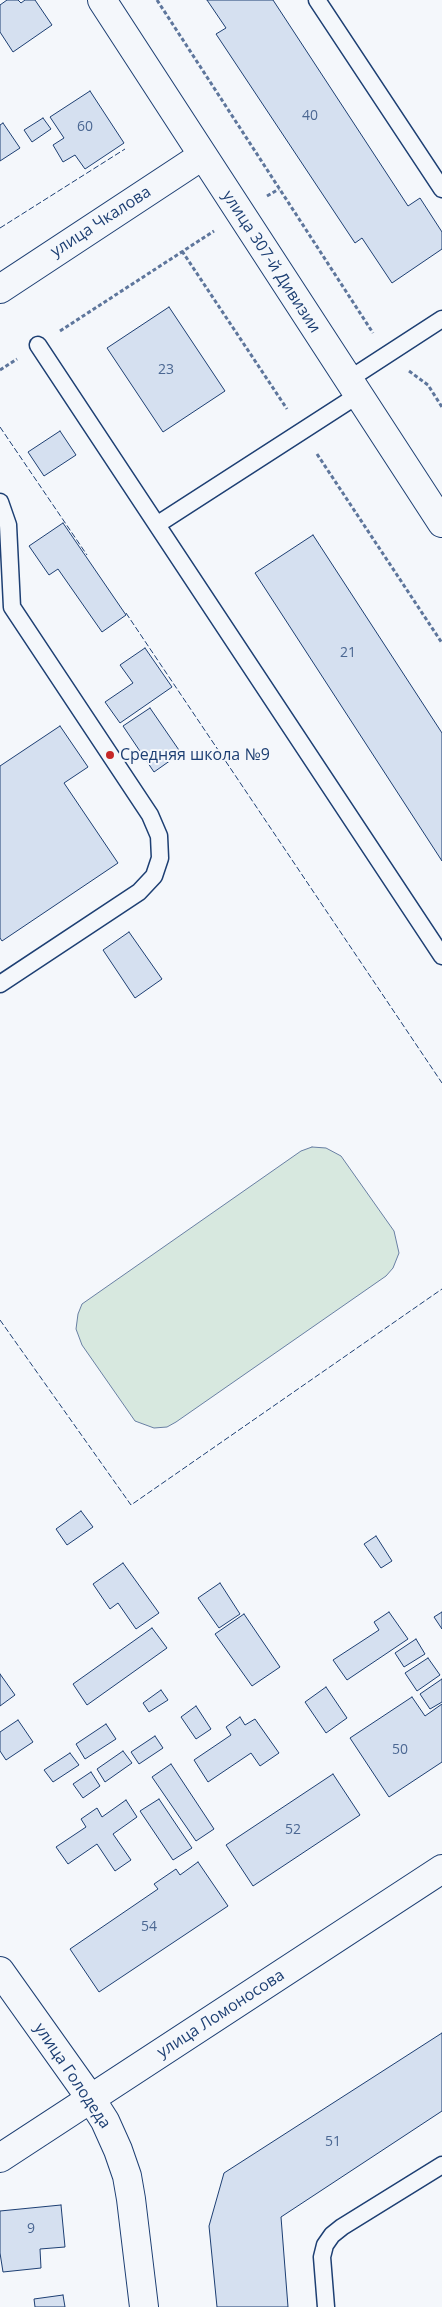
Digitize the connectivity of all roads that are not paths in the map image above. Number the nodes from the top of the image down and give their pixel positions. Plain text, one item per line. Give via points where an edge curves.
1 (102, 0) edge
2 (317, 0) edge
3 (202, 156) junction
4 (442, 189) edge
5 (0, 288) edge
6 (442, 319) edge
7 (38, 345) road end
8 (353, 388) junction
9 (0, 502) edge
10 (442, 523) edge
11 (158, 524) junction
12 (442, 956) edge
13 (0, 984) edge
14 (442, 1869) edge
15 (0, 1971) edge
16 (91, 2099) junction
17 (0, 2158) edge
18 (442, 2165) edge
19 (144, 2307) edge
20 (326, 2307) edge

1 - 3 street, улица 307-й Дивизии
2 - 4 lane
3 - 5 street, улица Чкалова
3 - 8 street, улица 307-й Дивизии
6 - 8 lane via 388,354
7 - 11 lane
8 - 10 street, улица 307-й Дивизии
8 - 11 lane
9 - 13 lane via 8,525 12,607 150,815 159,836 160,858 154,876 139,892
11 - 12 lane
14 - 16 street, улица Ломоносова
15 - 16 street, улица Голодеда
16 - 17 street, улица Ломоносова
16 - 19 street, улица Голодеда via 112,2136 127,2176
18 - 20 lane via 332,2235 322,2257

